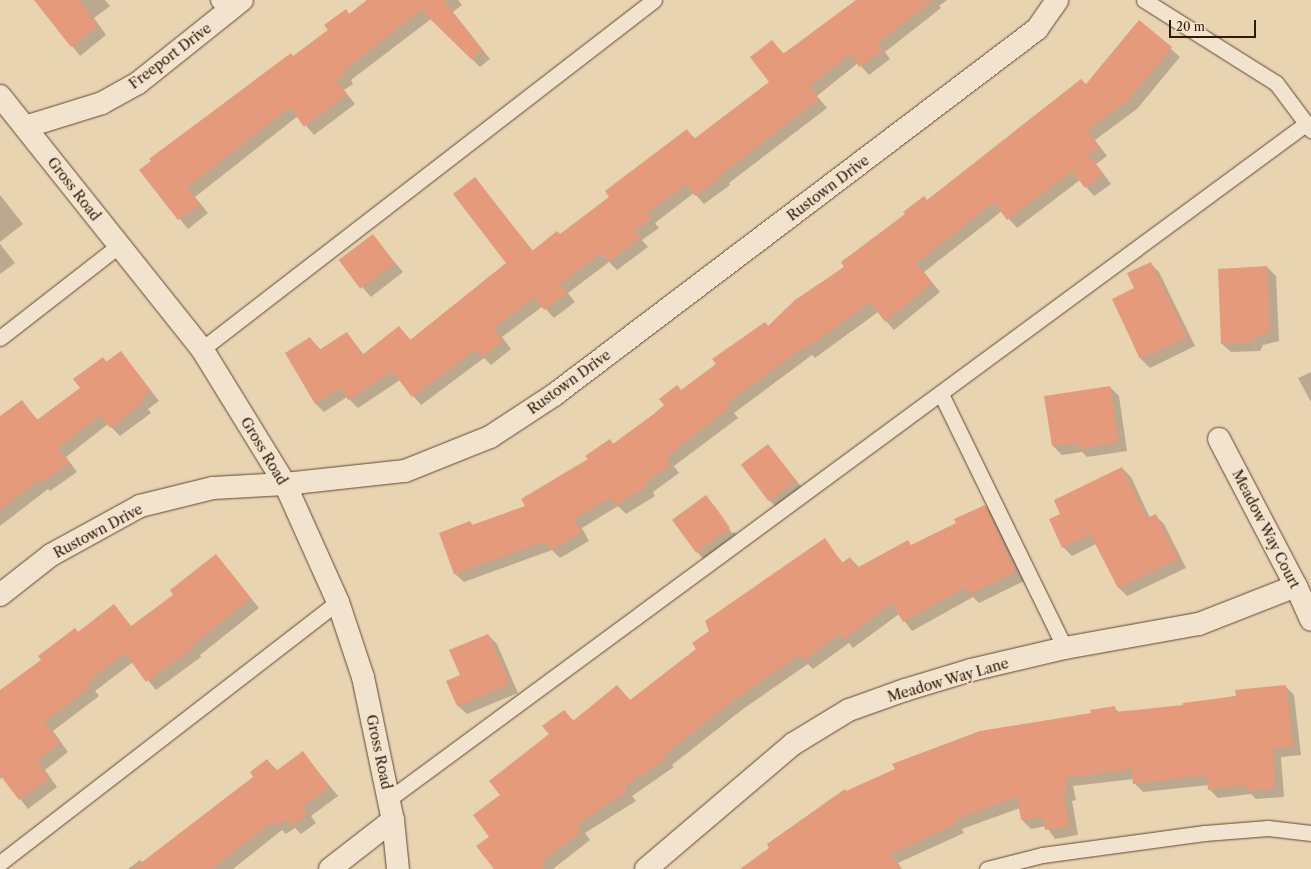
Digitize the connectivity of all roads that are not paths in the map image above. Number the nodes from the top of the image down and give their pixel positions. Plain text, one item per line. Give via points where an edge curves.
1 (654, 0) edge
2 (1057, 0) edge
3 (1144, 0) edge
4 (229, 4) edge
5 (0, 96) edge
6 (1309, 126) edge
7 (25, 127) junction
8 (118, 246) junction
9 (0, 338) edge
10 (202, 349) junction
11 (940, 394) junction
12 (1219, 439) dead end
13 (285, 484) junction
14 (1296, 586) junction
15 (0, 595) edge
16 (338, 602) junction
17 (1311, 620) edge
18 (1064, 648) junction
19 (391, 810) junction
20 (1311, 833) edge
21 (0, 863) edge
22 (330, 869) edge
23 (398, 869) edge
24 (646, 869) edge
25 (987, 869) edge

1 - 10 lane
2 - 13 street, Rustown Drive via 1037,29 554,395 490,437 405,471
3 - 6 lane via 1276,83
4 - 7 street, Freeport Drive via 138,83 102,102
5 - 7 street, Gross Road
6 - 11 lane
7 - 8 street, Gross Road
8 - 9 lane
8 - 10 street, Gross Road
10 - 13 street, Gross Road
11 - 18 lane
11 - 19 lane
12 - 14 street, Meadow Way Court
13 - 15 street, Rustown Drive via 212,488 140,506 51,555
13 - 16 street, Gross Road
14 - 17 street, Meadow Way Court
14 - 18 street, Meadow Way Lane via 1198,624
16 - 19 street, Gross Road via 363,677
16 - 21 lane
18 - 24 street, Meadow Way Lane via 972,670 850,710 793,744
19 - 22 street
19 - 23 street, Gross Road
20 - 25 lane via 1268,828 1205,833 1042,855

